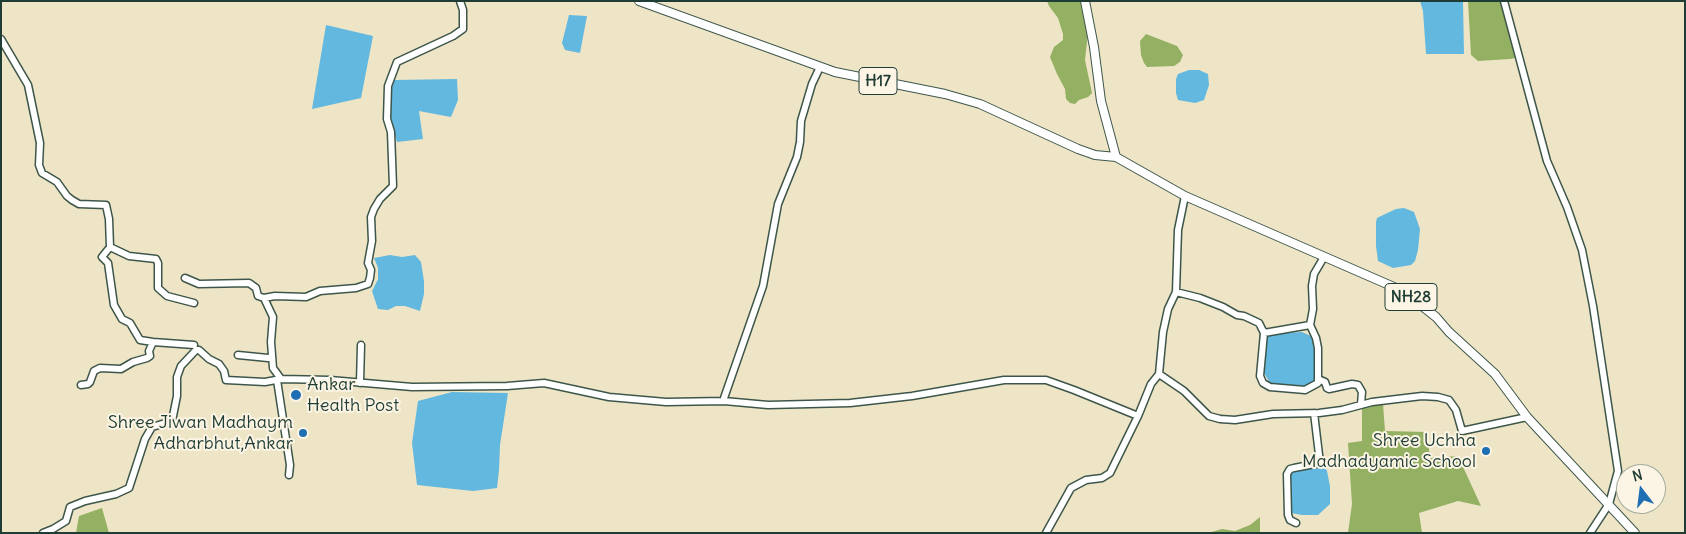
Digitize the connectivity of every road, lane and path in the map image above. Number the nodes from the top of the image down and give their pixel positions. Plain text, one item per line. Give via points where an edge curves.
1 (460, 1) edge
2 (639, 1) edge
3 (1085, 1) edge
4 (1504, 1) edge
5 (1, 39) edge
6 (820, 67) junction
7 (1116, 158) junction
8 (1186, 196) junction
9 (110, 247) junction
10 (1324, 257) junction
11 (185, 278) dead end
12 (1176, 292) junction
13 (264, 298) junction
14 (194, 303) dead end
15 (1310, 326) junction
16 (1264, 333) junction
17 (153, 342) junction
18 (194, 345) dead end
19 (361, 345) dead end
20 (238, 355) dead end
21 (272, 357) junction
22 (1159, 374) junction
23 (279, 379) junction
24 (1318, 379) junction
25 (360, 383) junction
26 (81, 385) dead end
27 (723, 401) junction
28 (1361, 404) junction
29 (1314, 413) junction
30 (1138, 416) junction
31 (1527, 417) junction
32 (289, 475) dead end
33 (1609, 504) junction
34 (1296, 524) dead end
35 (43, 533) edge
36 (1046, 533) edge
37 (1590, 533) edge
38 (1635, 533) edge

1 - 13 street via 463,29 397,62 388,86 387,119 391,132 393,186 380,199 371,216 368,284 306,296
2 - 6 main road, H17
3 - 7 main road via 1101,101
4 - 33 street via 1547,161 1582,250 1594,306 1618,470
5 - 9 street via 28,85 40,143 39,165 42,172 57,182 72,200 80,204 106,205
6 - 7 main road, H17 via 980,104 1078,149
6 - 27 street via 801,122 797,157 778,204 763,286
7 - 8 main road, NH28
8 - 10 main road, NH28
8 - 12 street via 1178,230
9 - 14 street via 129,256 156,259 158,288 167,296
9 - 17 street via 102,257 108,263 114,305 140,340
10 - 15 street via 1314,274
10 - 31 main road, NH28 via 1403,291 1436,317 1448,332 1496,374
11 - 13 street via 199,284 249,283 256,288 258,296
12 - 16 street via 1244,316 1259,323
12 - 22 street via 1163,332
13 - 21 street via 273,317
15 - 16 street
15 - 24 street via 1318,348
16 - 24 street via 1260,376 1263,383 1270,387 1305,390 1318,383
17 - 18 street
17 - 26 street via 147,358 121,369 100,368 94,371 88,384
19 - 25 street
20 - 21 street
21 - 23 street
22 - 29 street via 1184,391 1209,416 1220,420
22 - 30 street via 1150,384
23 - 25 street
23 - 32 street
23 - 35 street via 265,382 226,380 219,364 196,350 181,366 177,377 172,421 152,427 129,488 70,507 66,520
24 - 28 street via 1329,389 1358,385 1362,392
25 - 27 street via 412,387 544,383 639,401
27 - 30 street via 768,405 850,403 1004,380 1046,380
28 - 29 street
28 - 31 street via 1414,396 1444,398 1452,403 1462,430
29 - 34 street via 1320,463 1290,469 1287,474 1288,515
30 - 36 street via 1110,473 1072,488
31 - 33 main road, NH28
33 - 37 street
33 - 38 main road, NH28

